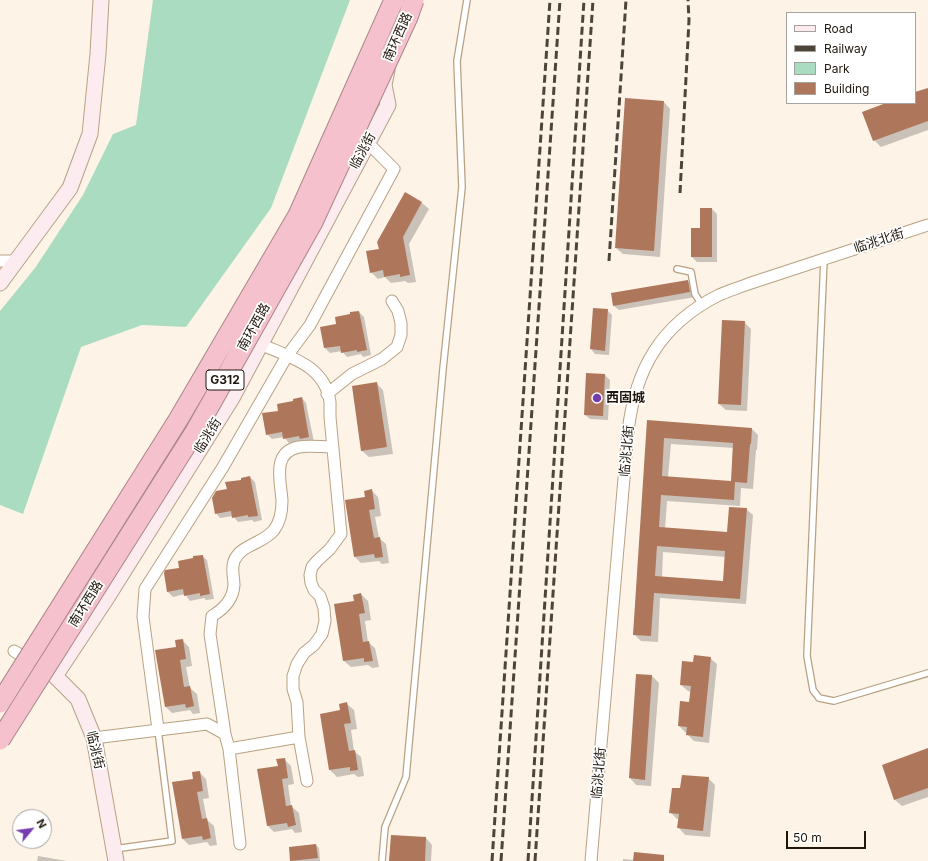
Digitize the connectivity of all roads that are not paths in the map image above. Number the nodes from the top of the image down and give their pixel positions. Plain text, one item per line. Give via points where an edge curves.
1 (101, 0) edge
2 (394, 0) edge
3 (407, 0) edge
4 (414, 0) edge
5 (467, 0) edge
6 (368, 143) junction
7 (928, 225) edge
8 (824, 259) junction
9 (0, 261) edge
10 (16, 261) junction
11 (677, 269) dead end
12 (0, 283) edge
13 (392, 301) dead end
14 (703, 305) junction
15 (260, 344) junction
16 (287, 356) junction
17 (328, 394) junction
18 (332, 447) junction
19 (14, 650) dead end
20 (928, 673) edge
21 (55, 676) junction
22 (0, 703) edge
23 (158, 729) junction
24 (225, 734) junction
25 (299, 737) junction
26 (94, 738) junction
27 (0, 740) edge
28 (229, 749) junction
29 (307, 781) dead end
30 (240, 844) dead end
31 (115, 855) edge
32 (382, 861) edge
33 (591, 861) edge

1 - 10 street via 90,134 70,188
2 - 22 highway, 南环西路 / G312, bridge via 298,215 178,420
3 - 6 street, 临洮街 via 390,51 384,85 388,105
4 - 27 highway, 南环西路 / G312, bridge via 314,222 196,430
5 - 32 lane via 457,61 462,187 406,777 385,827
6 - 15 street, 临洮街
6 - 16 street via 394,169 310,325
7 - 8 street, 临洮北街
8 - 14 street, 临洮北街 via 719,295
8 - 20 lane via 807,656 814,690 819,698 834,701
9 - 10 street
10 - 12 street
11 - 14 lane via 691,272 695,294
13 - 17 street via 401,323 397,347 382,359 352,374
14 - 33 street, 临洮北街 via 669,331 656,348 645,367 631,408
15 - 16 street
15 - 21 street, 临洮街 via 232,398
16 - 17 street via 306,364 318,374
16 - 23 street via 223,468 144,589 143,617
17 - 18 street
18 - 24 street via 298,447 284,456 278,471 282,502 280,517 274,530 264,540 238,555 232,568 232,595 227,604 212,616 210,634
18 - 25 street via 340,534 330,549 317,561 310,575 311,583 324,608 325,621 322,634 304,653 293,676
19 - 21 street
21 - 26 street, 临洮街 via 78,699
23 - 24 street via 207,724
23 - 26 street
23 - 31 lane via 172,841
24 - 28 street
25 - 28 street
25 - 29 street
26 - 31 street, 临洮街
28 - 30 street

